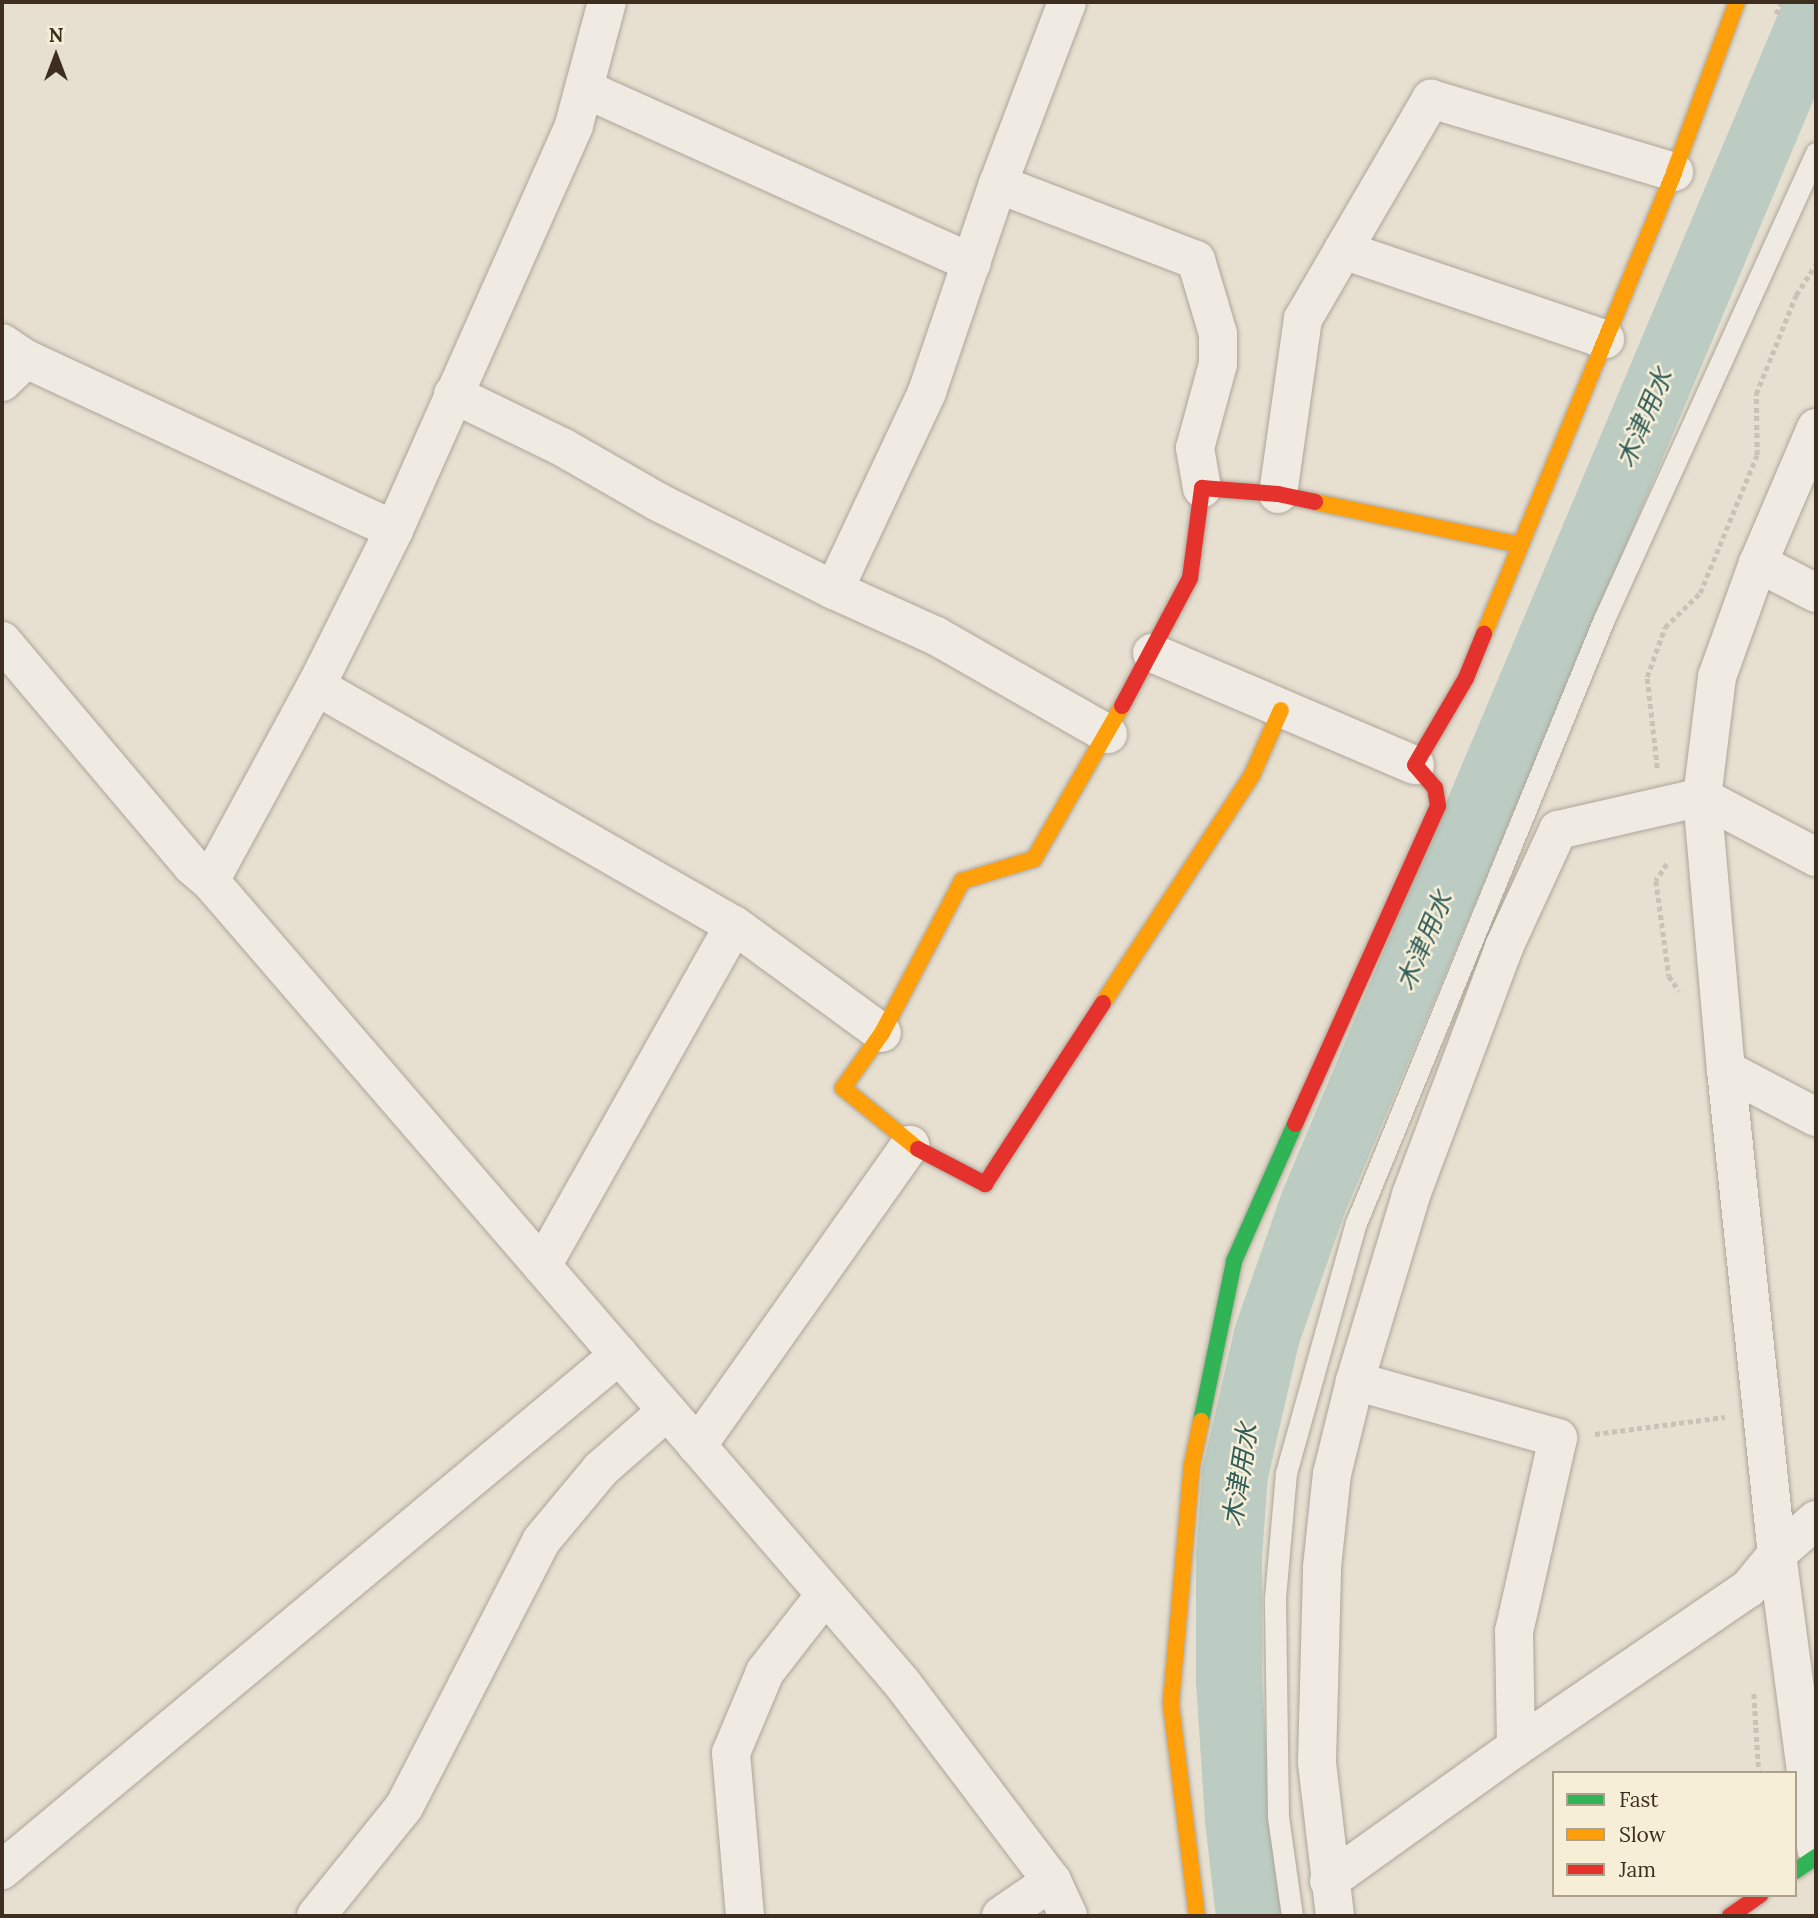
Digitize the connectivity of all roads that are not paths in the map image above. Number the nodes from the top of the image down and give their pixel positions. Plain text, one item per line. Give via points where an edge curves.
1 (607, 2) edge
2 (1067, 2) edge
3 (1737, 2) edge
4 (585, 89) junction
5 (1816, 153) edge
6 (1674, 172) junction
7 (998, 184) junction
8 (1343, 250) junction
9 (972, 263) junction
10 (1605, 339) junction
11 (10, 362) edge
12 (453, 394) junction
13 (1816, 428) edge
14 (1202, 488) junction
15 (1278, 494) junction
16 (394, 530) junction
17 (1521, 545) junction
18 (1758, 563) junction
19 (834, 590) junction
20 (1816, 593) edge
21 (2, 641) edge
22 (1152, 653) junction
23 (317, 686) junction
24 (1281, 710) junction
25 (1108, 734) junction
26 (1415, 765) junction
27 (1702, 797) junction
28 (1816, 857) edge
29 (210, 881) junction
30 (734, 925) junction
31 (882, 1033) junction
32 (1726, 1070) junction
33 (1816, 1117) edge
34 (910, 1145) junction
35 (542, 1266) junction
36 (619, 1355) junction
37 (1354, 1381) junction
38 (667, 1410) junction
39 (697, 1446) junction
40 (1816, 1520) edge
41 (1777, 1554) junction
42 (825, 1595) junction
43 (1516, 1747) junction
44 (1816, 1848) edge
45 (1816, 1857) edge
46 (2, 1870) edge
47 (1797, 1870) edge
48 (1052, 1881) junction
49 (1757, 1897) edge
50 (1332, 1898) edge
51 (316, 1916) edge
52 (745, 1916) edge
53 (1001, 1916) edge
54 (1068, 1916) edge
55 (1197, 1916) edge
56 (1292, 1916) edge
57 (1730, 1916) edge

1 - 4 street
2 - 7 street
3 - 6 street
4 - 9 street
4 - 12 street via 574,125
5 - 56 lane via 1604,619 1356,1223 1286,1473 1275,1612 1278,1816
6 - 8 street via 1431,99
6 - 10 street
7 - 9 street
7 - 14 street via 1196,260 1218,334 1218,364 1195,448
8 - 10 street
8 - 15 street via 1303,319
9 - 19 street via 927,392
10 - 17 street
11 - 16 street
12 - 16 street
12 - 19 street via 564,447 658,502
13 - 18 street
14 - 15 street
14 - 22 street via 1190,578
15 - 17 street
16 - 23 street
17 - 26 street via 1466,678
18 - 20 street
18 - 27 street via 1717,677
19 - 25 street via 936,636
21 - 29 street via 192,866
22 - 24 street
22 - 25 street
23 - 29 street
23 - 30 street
24 - 26 street
24 - 34 street via 1252,775 985,1184
25 - 31 street via 1034,859 962,881
26 - 55 street via 1435,788 1438,806 1234,1261 1192,1465 1171,1703
27 - 28 street
27 - 32 street
27 - 37 street via 1558,830 1504,947 1416,1182
29 - 35 street
30 - 31 street
30 - 35 street
31 - 34 street via 843,1088
32 - 33 street
32 - 41 street
34 - 39 street
35 - 36 street
36 - 38 street
36 - 46 street
37 - 43 street via 1558,1438 1514,1631
37 - 50 street via 1332,1474 1322,1567 1317,1762
38 - 39 street
38 - 51 street via 601,1469 541,1541 404,1807
39 - 42 street
40 - 41 street
41 - 43 street via 1748,1588
41 - 44 street
42 - 48 street via 902,1683
42 - 52 street via 765,1672 731,1753
43 - 50 street
45 - 47 street
48 - 53 street
48 - 54 street
49 - 57 street

